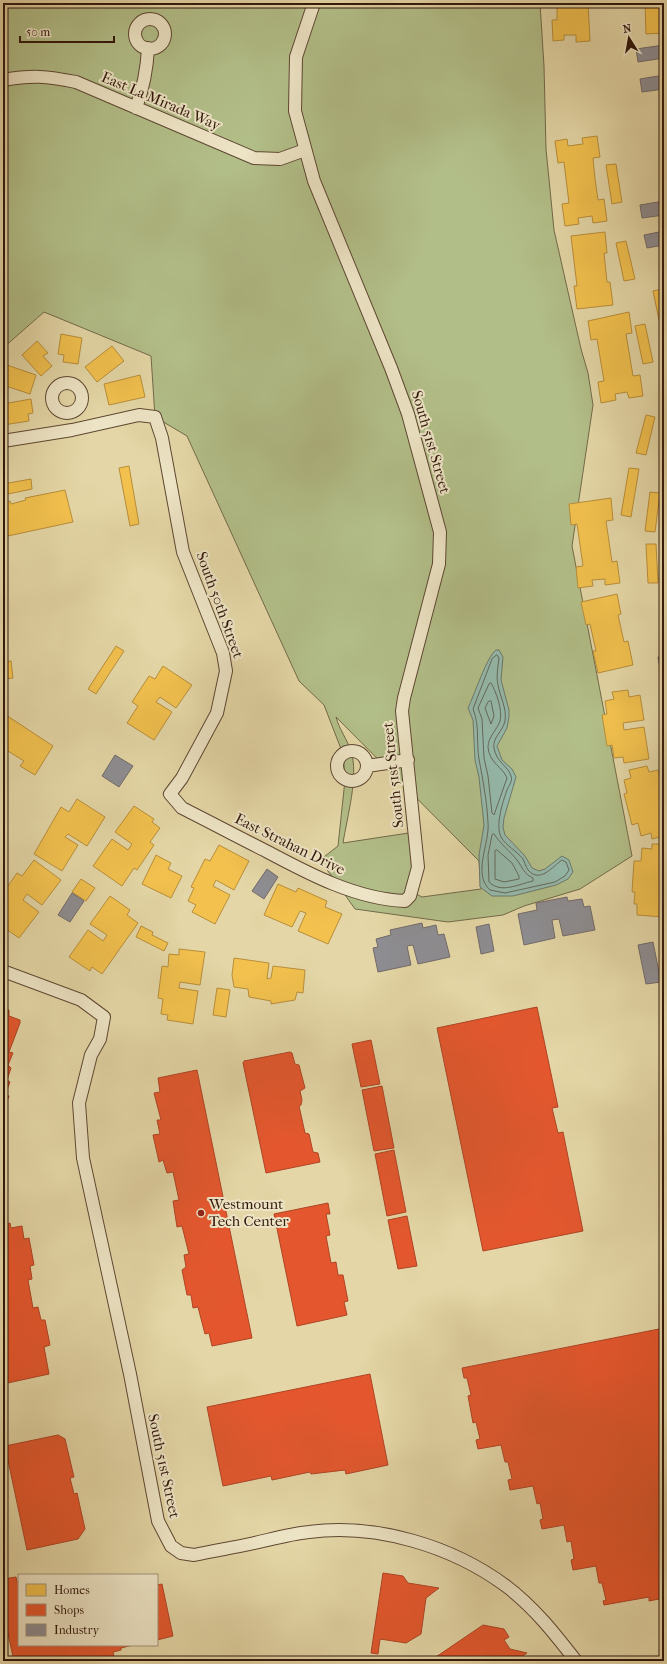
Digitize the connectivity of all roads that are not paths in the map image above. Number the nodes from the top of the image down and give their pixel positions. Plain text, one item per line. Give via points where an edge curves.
1 (314, 3) edge
2 (148, 48) dead end
3 (3, 80) edge
4 (136, 108) junction
5 (305, 150) junction
6 (69, 413) dead end
7 (72, 430) junction
8 (3, 441) edge
9 (408, 760) junction
10 (367, 766) dead end
11 (170, 794) joint
12 (406, 901) joint
13 (3, 971) edge
14 (576, 1661) edge

1 - 5 street, South 51st Street via 296,57 295,110
2 - 4 street via 147,67
3 - 4 street, East La Mirada Way via 32,76 76,82
4 - 5 street, East La Mirada Way via 254,158 280,159
5 - 9 street, South 51st Street via 314,181 408,414 440,532 440,564 402,711
6 - 7 street
7 - 8 street
7 - 11 street, South 50th Street via 139,414 156,417 183,552 223,653 226,672 217,713 182,778
9 - 10 street
9 - 12 street, South 51st Street via 418,867 410,896
11 - 12 street, East Strahan Drive via 182,808 306,872 342,887 390,900
13 - 14 street, South 51st Street via 80,1000 104,1017 100,1039 91,1055 79,1103 83,1158 130,1374 158,1521 171,1546 181,1553 194,1555 329,1530 404,1539 466,1562 507,1587 549,1626

